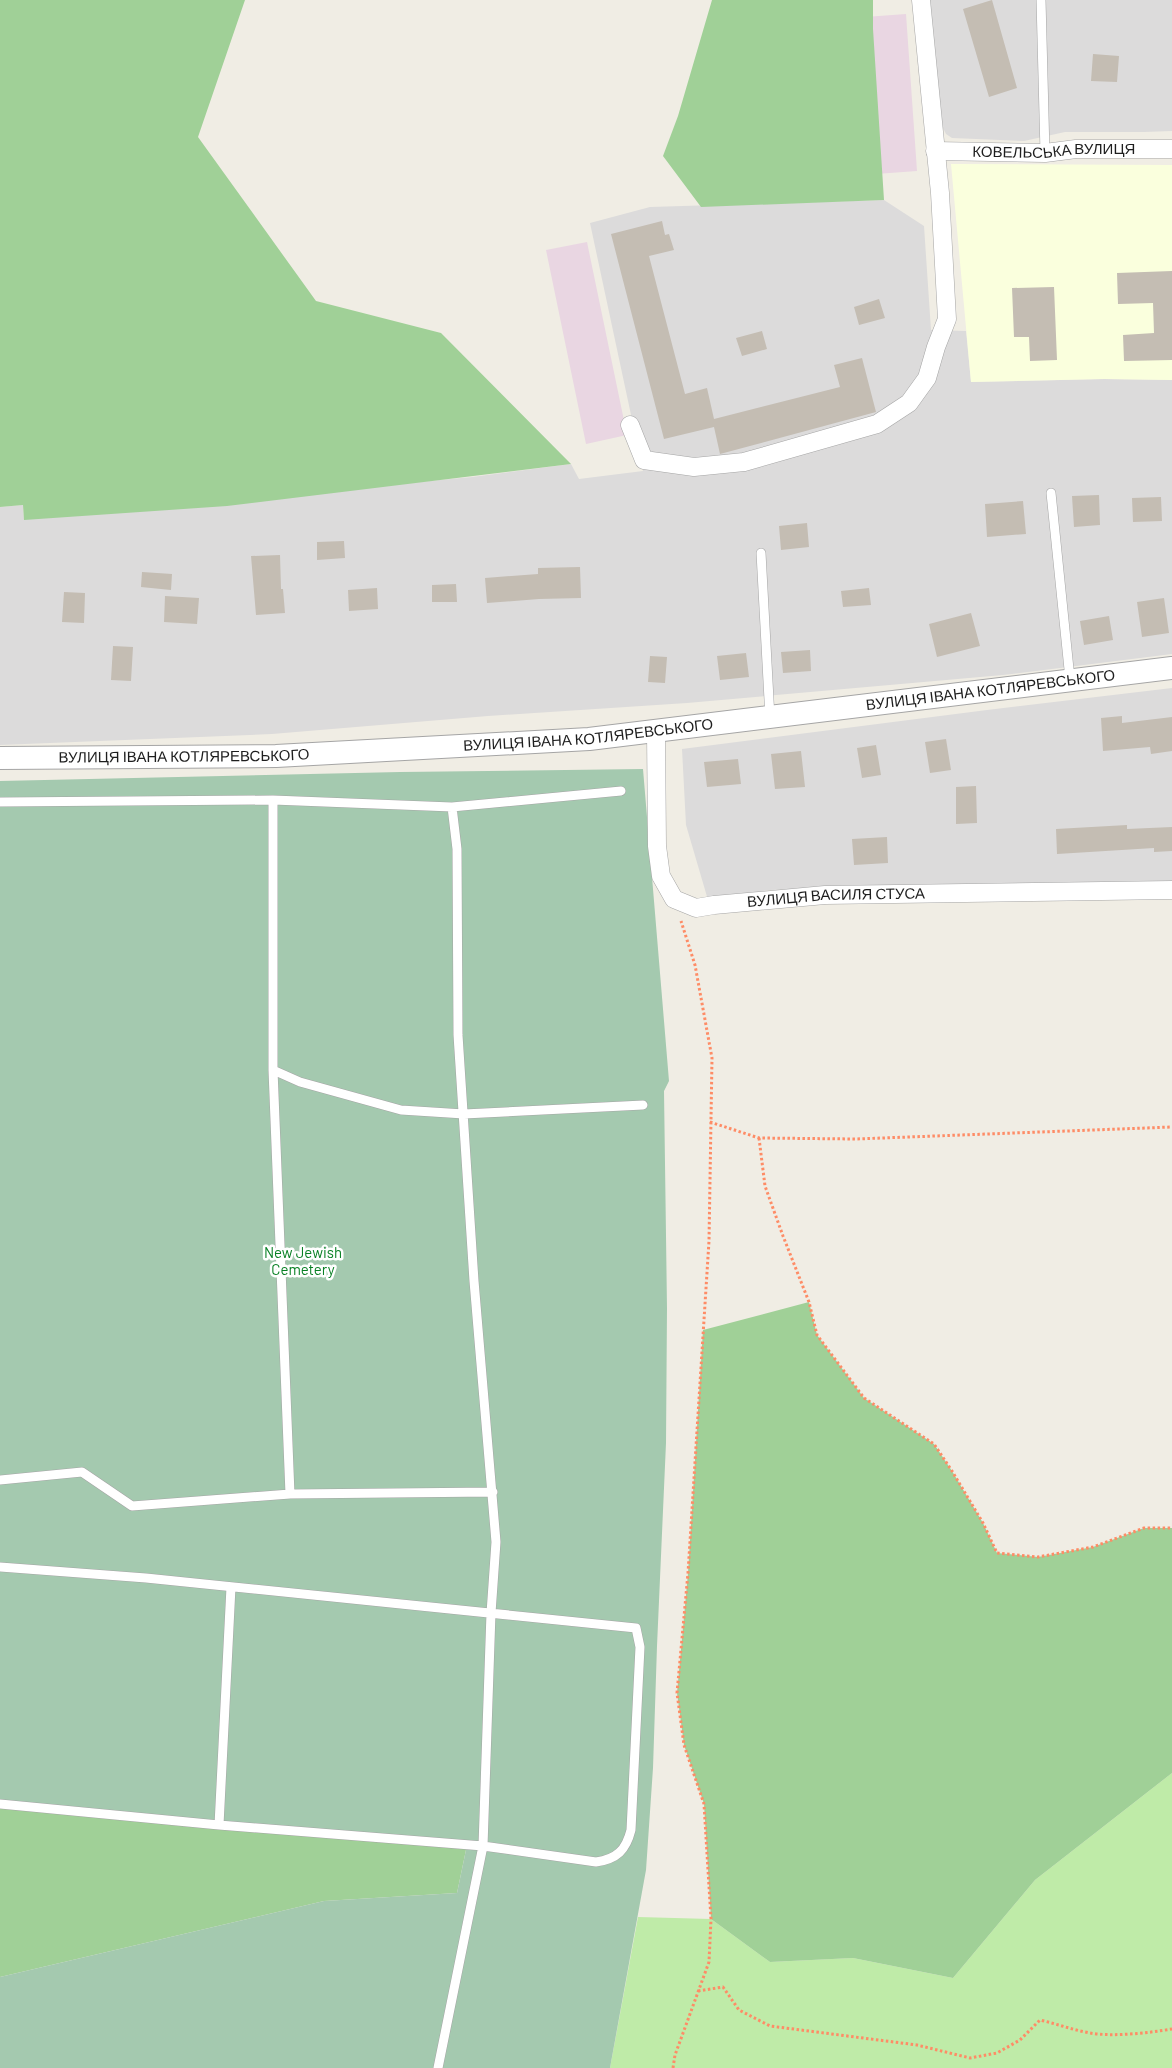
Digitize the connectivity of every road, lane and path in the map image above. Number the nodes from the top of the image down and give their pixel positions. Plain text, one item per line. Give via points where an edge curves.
1 (921, 0) edge
2 (1041, 0) edge
3 (1172, 149) edge
4 (935, 152) junction
5 (1045, 153) junction
6 (630, 426) dead end
7 (1051, 493) dead end
8 (761, 553) dead end
9 (1172, 668) edge
10 (1070, 681) junction
11 (770, 718) junction
12 (656, 731) junction
13 (0, 758) edge
14 (621, 791) dead end
15 (273, 800) junction
16 (0, 802) edge
17 (452, 807) junction
18 (1172, 890) edge
19 (674, 899) junction
20 (273, 1070) junction
21 (642, 1105) dead end
22 (464, 1114) junction
23 (710, 1122) junction
24 (1172, 1127) edge
25 (759, 1138) junction
26 (0, 1480) edge
27 (493, 1492) junction
28 (290, 1494) junction
29 (1172, 1528) edge
30 (0, 1567) edge
31 (231, 1587) junction
32 (491, 1612) junction
33 (0, 1804) edge
34 (219, 1825) junction
35 (483, 1846) junction
36 (698, 1991) junction
37 (1172, 2029) edge
38 (438, 2068) edge
39 (672, 2068) edge

1 - 4 street
2 - 5 lane
3 - 5 street, КОВЕЛЬСЬКА ВУЛИЦЯ
4 - 5 street, КОВЕЛЬСЬКА ВУЛИЦЯ
4 - 6 street via 947,319 927,378 910,403 877,424 744,462 694,467 644,460
7 - 10 lane
8 - 11 lane
9 - 10 street, ВУЛИЦЯ ІВАНА КОТЛЯРЕВСЬКОГО
10 - 11 street, ВУЛИЦЯ ІВАНА КОТЛЯРЕВСЬКОГО
11 - 12 street, ВУЛИЦЯ ІВАНА КОТЛЯРЕВСЬКОГО
12 - 13 street, ВУЛИЦЯ ІВАНА КОТЛЯРЕВСЬКОГО via 590,739 276,756
12 - 19 street via 660,876
14 - 17 lane
15 - 16 lane
15 - 17 lane
15 - 20 lane
17 - 22 lane via 457,849 458,1035
18 - 19 street, ВУЛИЦЯ ВАСИЛЯ СТУСА via 825,896 696,908
19 - 23 path via 695,965 712,1058
20 - 22 lane via 300,1082 401,1110
20 - 28 lane
21 - 22 lane
22 - 27 lane via 474,1281
23 - 25 path
23 - 36 path via 709,1241 677,1693 684,1745 704,1804 711,1919 709,1962
24 - 25 path via 856,1139
25 - 29 path via 765,1186 809,1302 817,1335 864,1398 934,1444 983,1523 997,1552 1038,1557 1093,1546 1144,1528
26 - 28 lane via 82,1472 132,1506
27 - 28 lane
27 - 32 lane via 496,1542
30 - 31 lane
31 - 32 lane
31 - 34 lane
32 - 35 lane
32 - 35 lane via 636,1628 640,1647 631,1830 621,1854 596,1862
33 - 34 lane
34 - 35 lane
35 - 38 lane
36 - 37 path via 724,1987 739,2010 770,2026 917,2045 970,2058 997,2054 1020,2040 1040,2020 1090,2033
36 - 39 path

